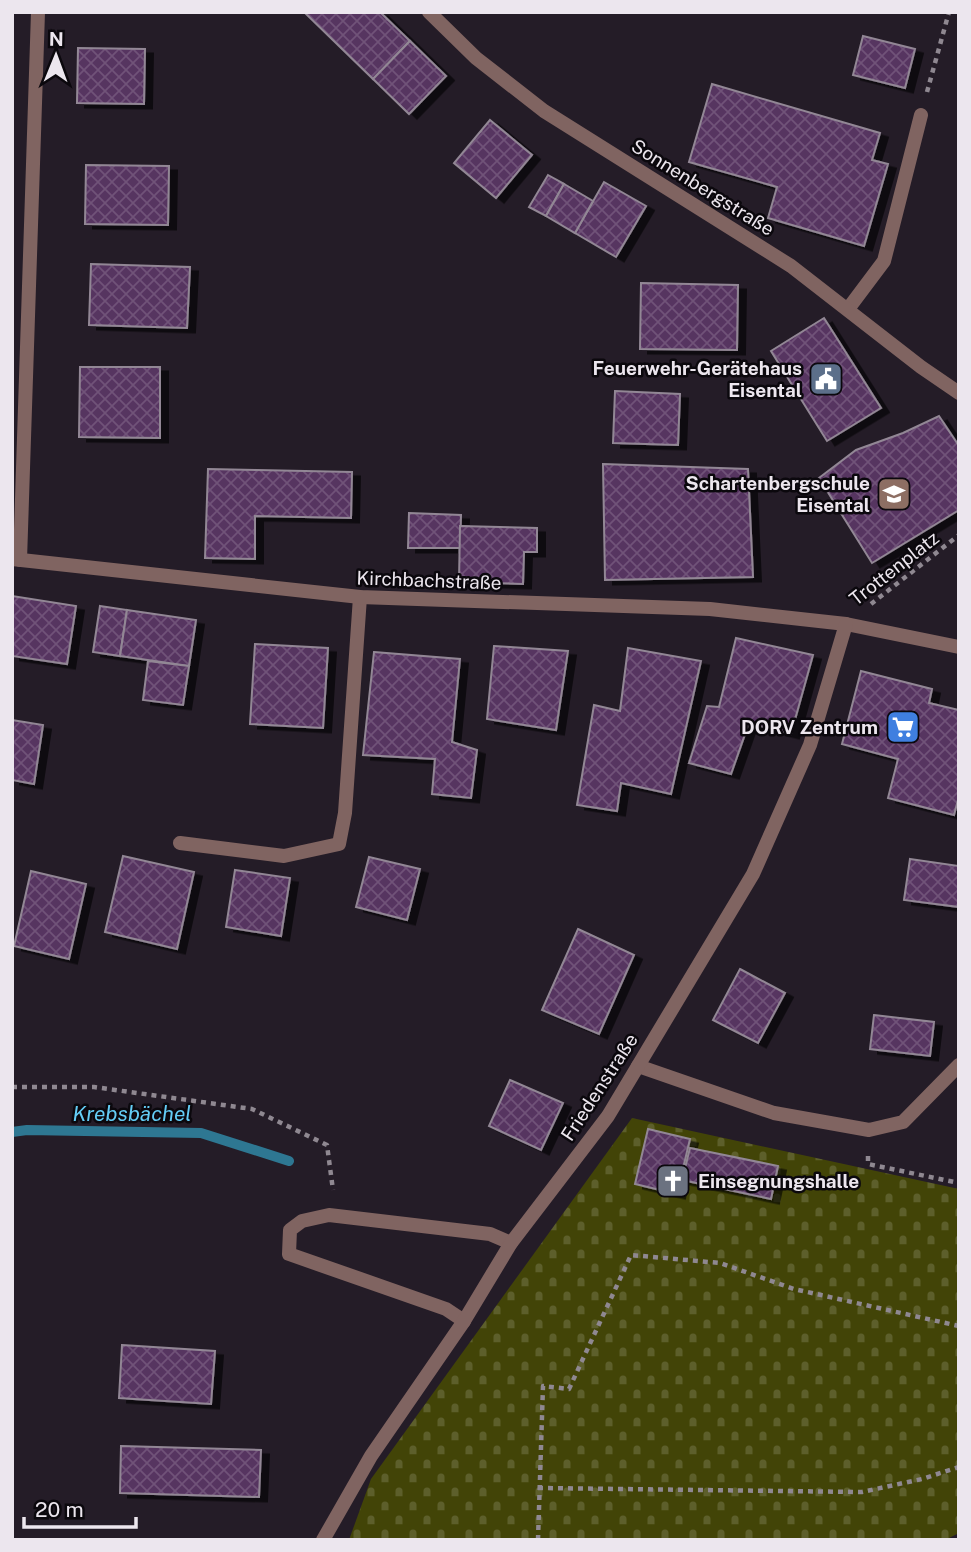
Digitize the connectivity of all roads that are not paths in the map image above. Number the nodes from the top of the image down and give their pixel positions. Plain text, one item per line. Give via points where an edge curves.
1 (38, 12) edge
2 (429, 12) edge
3 (921, 115) road end
4 (848, 309) junction
5 (959, 393) edge
6 (16, 560) edge
7 (360, 597) junction
8 (846, 624) junction
9 (959, 647) edge
10 (180, 843) dead end
11 (959, 1065) edge
12 (638, 1066) junction
13 (511, 1243) junction
14 (464, 1321) junction
15 (323, 1540) edge

1 - 6 street
2 - 4 street, Sonnenbergstraße via 476,58 544,111 792,266
3 - 4 street via 884,261
4 - 5 street, Sonnenbergstraße
6 - 7 street, Kirchbachstraße
7 - 8 street, Kirchbachstraße via 710,609
7 - 10 street via 339,844 284,856
8 - 9 street, Kirchbachstraße
8 - 12 street, Friedenstraße via 810,745 753,874
11 - 12 street via 903,1122 869,1130 774,1113
12 - 13 street, Friedenstraße via 608,1116
13 - 14 street, Friedenstraße
13 - 14 street via 490,1234 329,1215 302,1221 290,1230 289,1254 446,1309
14 - 15 street, Friedenstraße via 371,1456

